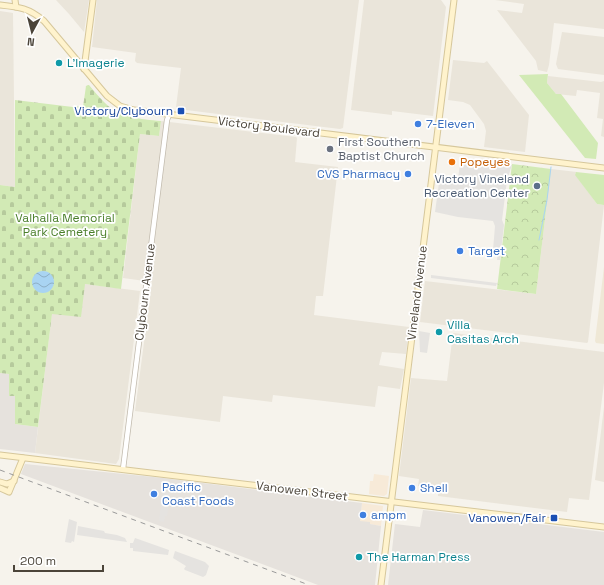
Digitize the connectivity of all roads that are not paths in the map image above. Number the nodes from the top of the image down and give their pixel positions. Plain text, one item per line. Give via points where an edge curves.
1 (15, 0) edge
2 (93, 0) edge
3 (454, 0) edge
4 (0, 5) edge
5 (16, 7) junction
6 (86, 54) junction
7 (74, 57) junction
8 (84, 69) junction
9 (169, 115) junction
10 (435, 148) junction
11 (604, 168) edge
12 (0, 455) edge
13 (22, 458) junction
14 (123, 469) junction
15 (14, 481) junction
16 (0, 482) edge
17 (0, 487) edge
18 (391, 502) junction
19 (604, 527) edge
20 (381, 585) edge

1 - 5 main road
2 - 6 main road
3 - 10 main road, Vineland Avenue
4 - 5 main road, Victory Boulevard
5 - 7 main road, Victory Boulevard via 26,9 44,21
6 - 7 main road
6 - 8 main road
7 - 8 main road, Victory Boulevard
8 - 9 main road, Victory Boulevard via 107,96 120,106
9 - 10 main road, Victory Boulevard
9 - 14 street, Clybourn Avenue
10 - 11 main road, Victory Boulevard
10 - 18 main road, Vineland Avenue
12 - 13 main road, Vanowen Street
13 - 14 main road, Vanowen Street
13 - 15 main road
14 - 18 main road, Vanowen Street
15 - 16 main road via 7,484
15 - 17 main road via 10,491
18 - 19 main road, Vanowen Street
18 - 20 main road, Vineland Avenue

